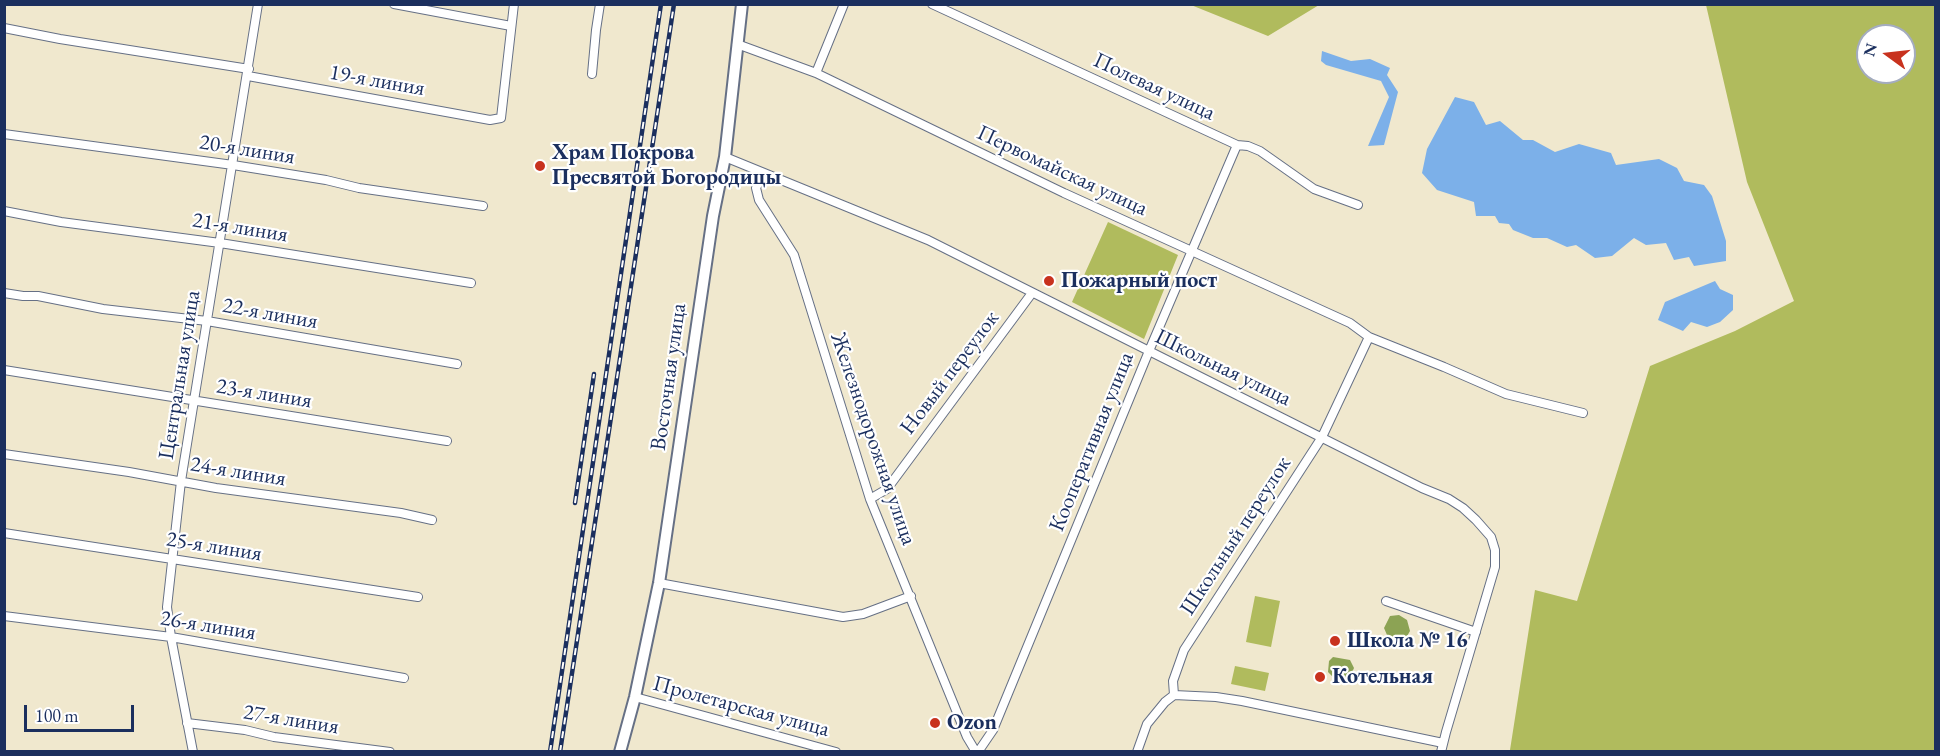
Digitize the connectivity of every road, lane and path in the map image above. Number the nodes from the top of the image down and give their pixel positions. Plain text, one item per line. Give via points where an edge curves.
1 (258, 4) edge
2 (394, 4) edge
3 (514, 4) edge
4 (600, 4) edge
5 (742, 4) edge
6 (844, 4) edge
7 (932, 4) edge
8 (511, 26) junction
9 (4, 28) edge
10 (737, 44) junction
11 (248, 73) junction
12 (816, 73) junction
13 (592, 74) dead end
14 (4, 134) edge
15 (1237, 145) junction
16 (725, 157) junction
17 (233, 165) junction
18 (763, 172) junction
19 (483, 206) dead end
20 (1358, 206) dead end
21 (4, 211) edge
22 (220, 243) junction
23 (1192, 252) junction
24 (471, 283) dead end
25 (1032, 292) junction
26 (4, 293) edge
27 (207, 321) junction
28 (1369, 337) junction
29 (1149, 351) junction
30 (457, 364) dead end
31 (4, 370) edge
32 (194, 401) junction
33 (1583, 413) dead end
34 (1322, 437) junction
35 (447, 441) dead end
36 (4, 454) edge
37 (181, 481) junction
38 (870, 499) junction
39 (432, 520) dead end
40 (4, 533) edge
41 (173, 559) junction
42 (659, 583) junction
43 (910, 596) junction
44 (418, 597) dead end
45 (1386, 601) dead end
46 (4, 616) edge
47 (1476, 632) junction
48 (171, 637) junction
49 (404, 678) dead end
50 (1174, 695) junction
51 (635, 697) junction
52 (187, 723) junction
53 (1442, 747) edge
54 (193, 752) edge
55 (390, 752) edge
56 (620, 752) edge
57 (836, 752) edge
58 (977, 752) edge
59 (1137, 752) edge

1 - 11 street, Центральная улица
2 - 8 street
3 - 8 street
4 - 13 street
5 - 10 main road, Восточная улица
6 - 12 street
7 - 15 street, Полевая улица
8 - 11 street, 19-я линия via 501,118 490,120
9 - 11 street, 19-я линия
10 - 12 street, Первомайская улица
10 - 16 main road, Восточная улица
11 - 17 street, Центральная улица
12 - 23 street, Первомайская улица
14 - 17 street, 20-я линия
15 - 20 street, Полевая улица via 1260,151 1314,189
15 - 23 street, Кооперативная улица
16 - 18 street, Школьная улица
16 - 42 main road, Восточная улица
17 - 19 street, 20-я линия
17 - 22 street, Центральная улица
18 - 25 street, Школьная улица via 928,240
18 - 38 street, Железнодорожная улица via 756,188 759,200 794,255
21 - 22 street, 21-я линия
22 - 24 street, 21-я линия
22 - 27 street, Центральная улица
23 - 28 street, Первомайская улица via 1350,323
23 - 29 street, Кооперативная улица
25 - 29 street, Школьная улица
25 - 38 street, Новый переулок via 887,489
26 - 27 street, 22-я линия
27 - 30 street, 22-я линия
27 - 32 street, Центральная улица
28 - 33 street, Первомайская улица via 1506,394
28 - 34 street, Школьный переулок
29 - 34 street, Школьная улица
29 - 58 street, Кооперативная улица via 993,730
31 - 32 street, 23-я линия
32 - 35 street, 23-я линия
32 - 37 street, Центральная улица
34 - 47 street, Школьная улица via 1449,499 1491,537 1496,550 1495,567
34 - 50 street, Школьный переулок via 1184,650 1173,681
36 - 37 street, 24-я линия
37 - 39 street, 24-я линия
37 - 41 street, Центральная улица
38 - 43 street, Железнодорожная улица
40 - 41 street, 25-я линия
41 - 44 street, 25-я линия
41 - 48 street, Центральная улица via 167,607
42 - 43 street via 843,617 863,614
42 - 51 main road, Восточная улица
43 - 58 street, Железнодорожная улица via 967,737
45 - 47 street
46 - 48 street, 26-я линия
47 - 53 street, Школьная улица
48 - 49 street, 26-я линия
48 - 52 street, Центральная улица
50 - 53 street via 1242,701
50 - 59 street via 1147,724
51 - 56 main road, Восточная улица
51 - 57 street, Пролетарская улица
52 - 54 street, Центральная улица
52 - 55 street, 27-я линия

